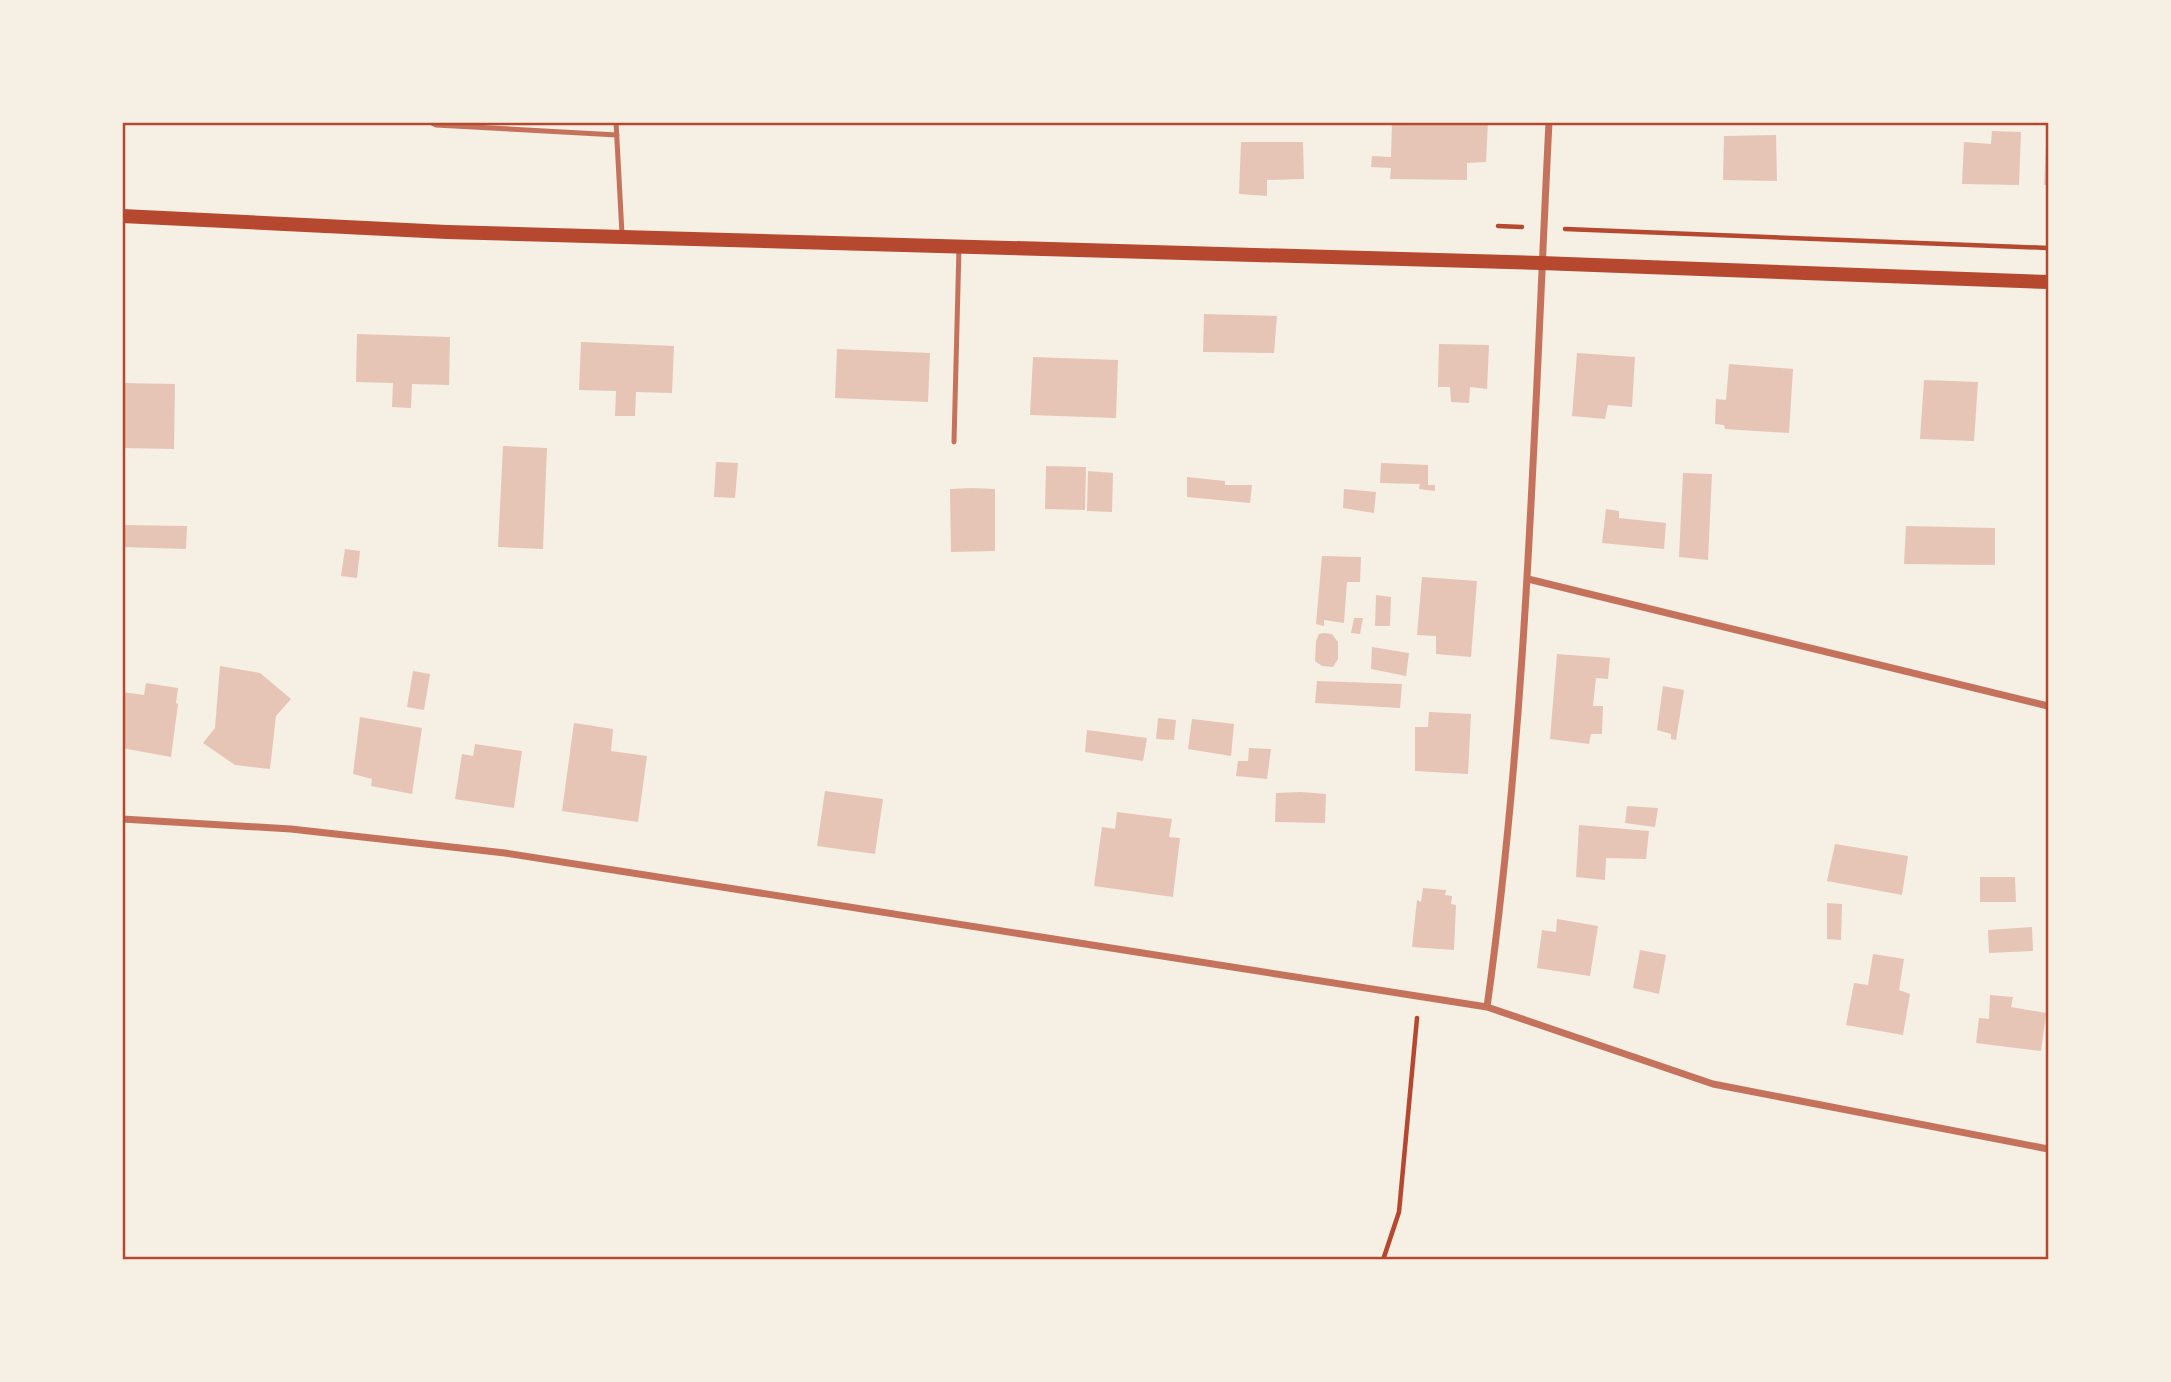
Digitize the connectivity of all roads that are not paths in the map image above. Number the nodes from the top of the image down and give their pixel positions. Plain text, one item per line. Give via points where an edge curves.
1 (430, 122) edge
2 (616, 122) edge
3 (1549, 122) edge
4 (617, 135) junction
5 (122, 216) edge
6 (622, 237) junction
7 (959, 247) junction
8 (1541, 263) junction
9 (2049, 282) edge
10 (954, 442) dead end
11 (1528, 579) junction
12 (2049, 706) edge
13 (122, 819) edge
14 (1487, 1007) junction
15 (2049, 1149) edge

1 - 4 lane
2 - 4 lane
3 - 8 street
4 - 6 lane
5 - 6 main road
6 - 7 main road
7 - 8 main road
7 - 10 lane
8 - 9 main road
8 - 11 street
11 - 12 street
11 - 14 street via 1502,904
13 - 14 street via 292,829 505,853
14 - 15 street via 1713,1084

